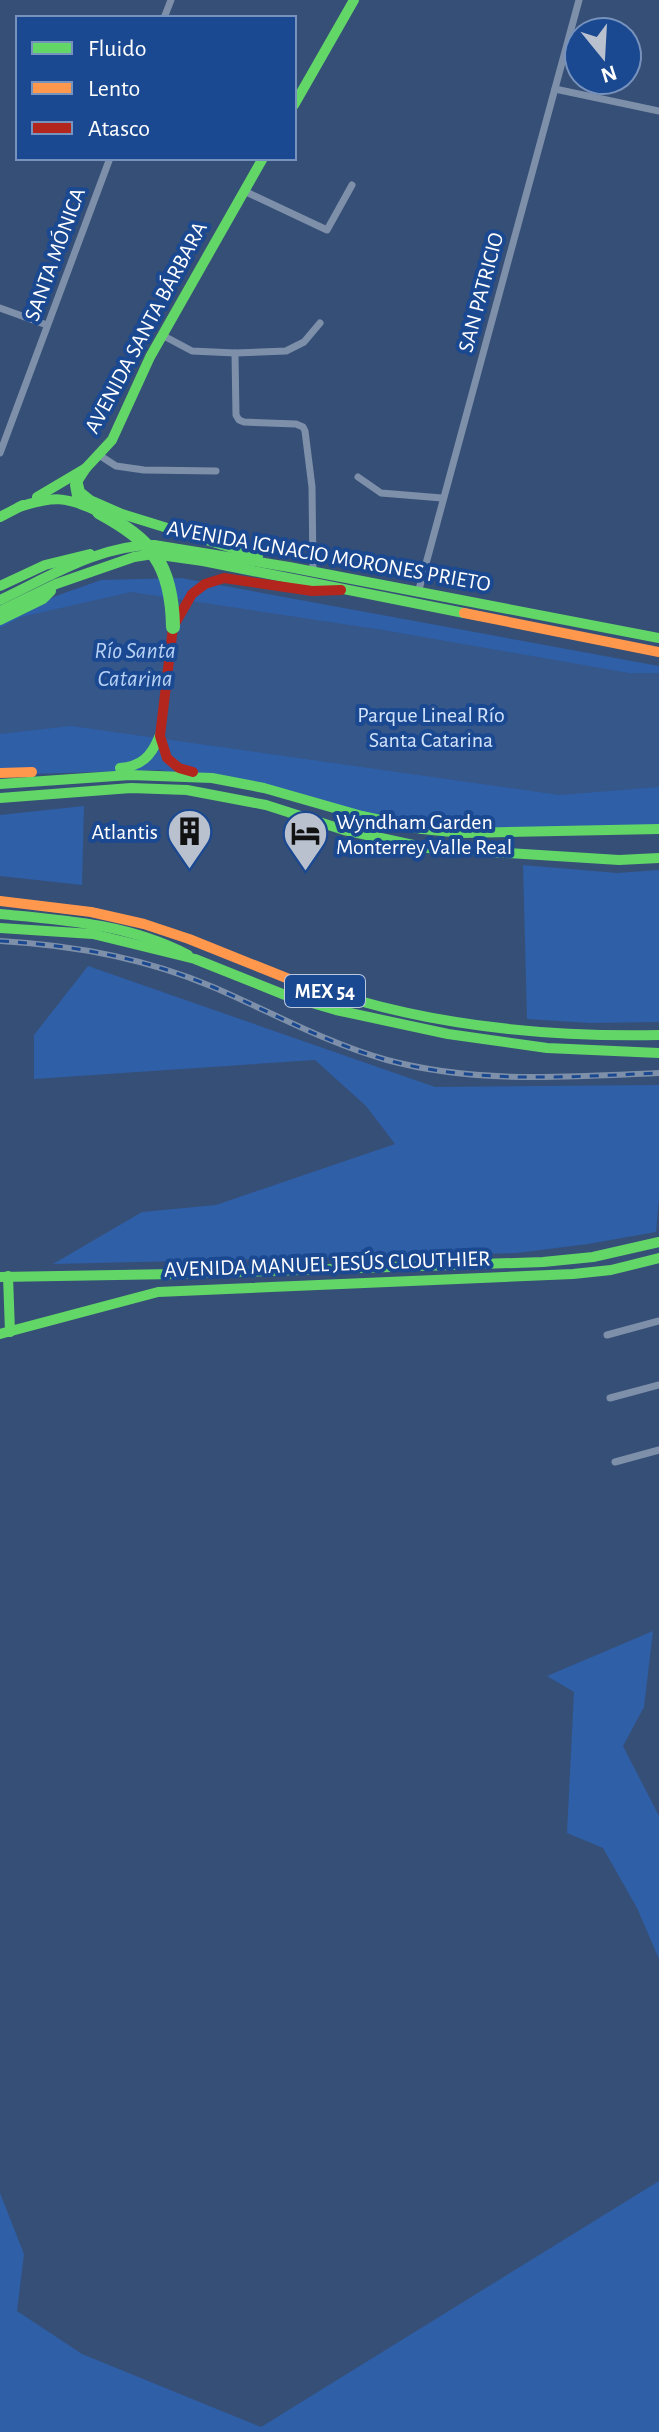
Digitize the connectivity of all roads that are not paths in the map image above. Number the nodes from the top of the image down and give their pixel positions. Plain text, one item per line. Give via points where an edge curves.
1 (354, 0) edge
2 (579, 0) edge
3 (555, 89) junction
4 (296, 102) edge
5 (659, 111) edge
6 (109, 160) edge
7 (262, 160) edge
8 (352, 185) dead end
9 (244, 191) junction
10 (0, 308) edge
11 (320, 323) dead end
12 (47, 325) junction
13 (162, 335) junction
14 (235, 353) junction
15 (0, 453) edge
16 (99, 455) junction
17 (216, 471) dead end
18 (82, 474) junction
19 (358, 477) dead end
20 (442, 498) junction
21 (78, 501) junction
22 (19, 507) junction
23 (0, 517) edge
24 (289, 567) junction
25 (313, 572) junction
26 (56, 584) junction
27 (341, 590) junction
28 (418, 593) junction
29 (5, 599) edge
30 (0, 620) edge
31 (173, 627) junction
32 (659, 638) edge
33 (659, 652) edge
34 (160, 735) junction
35 (0, 773) edge
36 (212, 778) junction
37 (0, 784) edge
38 (0, 798) edge
39 (659, 829) edge
40 (659, 858) edge
41 (0, 901) edge
42 (0, 914) edge
43 (0, 928) edge
44 (195, 959) junction
45 (659, 1035) edge
46 (659, 1053) edge
47 (659, 1242) edge
48 (659, 1258) edge
49 (4, 1276) edge
50 (659, 1321) edge
51 (5, 1333) edge
52 (607, 1335) dead end
53 (659, 1385) edge
54 (610, 1398) dead end
55 (659, 1450) edge
56 (615, 1462) dead end

1 - 4 main road
2 - 3 street, SAN PATRICIO
3 - 5 street
3 - 20 street, SAN PATRICIO
6 - 12 street, SANTA MÓNICA
7 - 9 main road, AVENIDA SANTA BÁRBARA
8 - 9 street via 327,230
9 - 13 main road, AVENIDA SANTA BÁRBARA
10 - 12 street
11 - 14 street via 304,342 286,351
12 - 15 street, SANTA MÓNICA
13 - 14 street via 192,351
13 - 16 main road, AVENIDA SANTA BÁRBARA via 112,440
14 - 25 street via 239,420 296,424 305,431
16 - 17 street via 116,466 144,470
16 - 18 main road, AVENIDA SANTA BÁRBARA
18 - 21 main road via 75,489
18 - 22 main road, AVENIDA SANTA BÁRBARA
18 - 24 main road via 83,495 122,514
19 - 20 street via 381,493
20 - 28 street, SAN PATRICIO
21 - 22 main road via 53,496
21 - 31 main road, bridge via 127,527 152,551 167,585
22 - 23 main road, AVENIDA SANTA BÁRBARA
24 - 25 main road, AVENIDA IGNACIO MORONES PRIETO
24 - 29 main road, AVENIDA IGNACIO MORONES PRIETO via 136,545 102,552
25 - 28 main road, AVENIDA IGNACIO MORONES PRIETO
26 - 27 main road, AVENIDA IGNACIO MORONES PRIETO via 153,554
26 - 29 main road, AVENIDA IGNACIO MORONES PRIETO
26 - 30 main road via 43,599
27 - 31 main road via 224,578 205,584 186,601
27 - 33 main road, AVENIDA IGNACIO MORONES PRIETO
28 - 32 main road, AVENIDA IGNACIO MORONES PRIETO
31 - 34 main road
34 - 35 main road via 149,759 137,766
34 - 36 main road via 172,763
36 - 37 main road via 130,775
36 - 39 main road via 422,829
38 - 40 main road via 131,788 187,790 427,848
41 - 45 main road, MEX 54 via 147,925 322,991 409,1012 547,1033
42 - 44 main road via 114,928 158,940
43 - 44 main road, MEX 54 via 93,934
44 - 46 main road, MEX 54 via 285,995 406,1026 547,1048
47 - 49 main road, AVENIDA MANUEL JESÚS CLOUTHIER via 593,1257 529,1262
48 - 51 main road, AVENIDA MANUEL JESÚS CLOUTHIER via 573,1274 158,1292
49 - 51 main road
50 - 52 street
53 - 54 street
55 - 56 street

